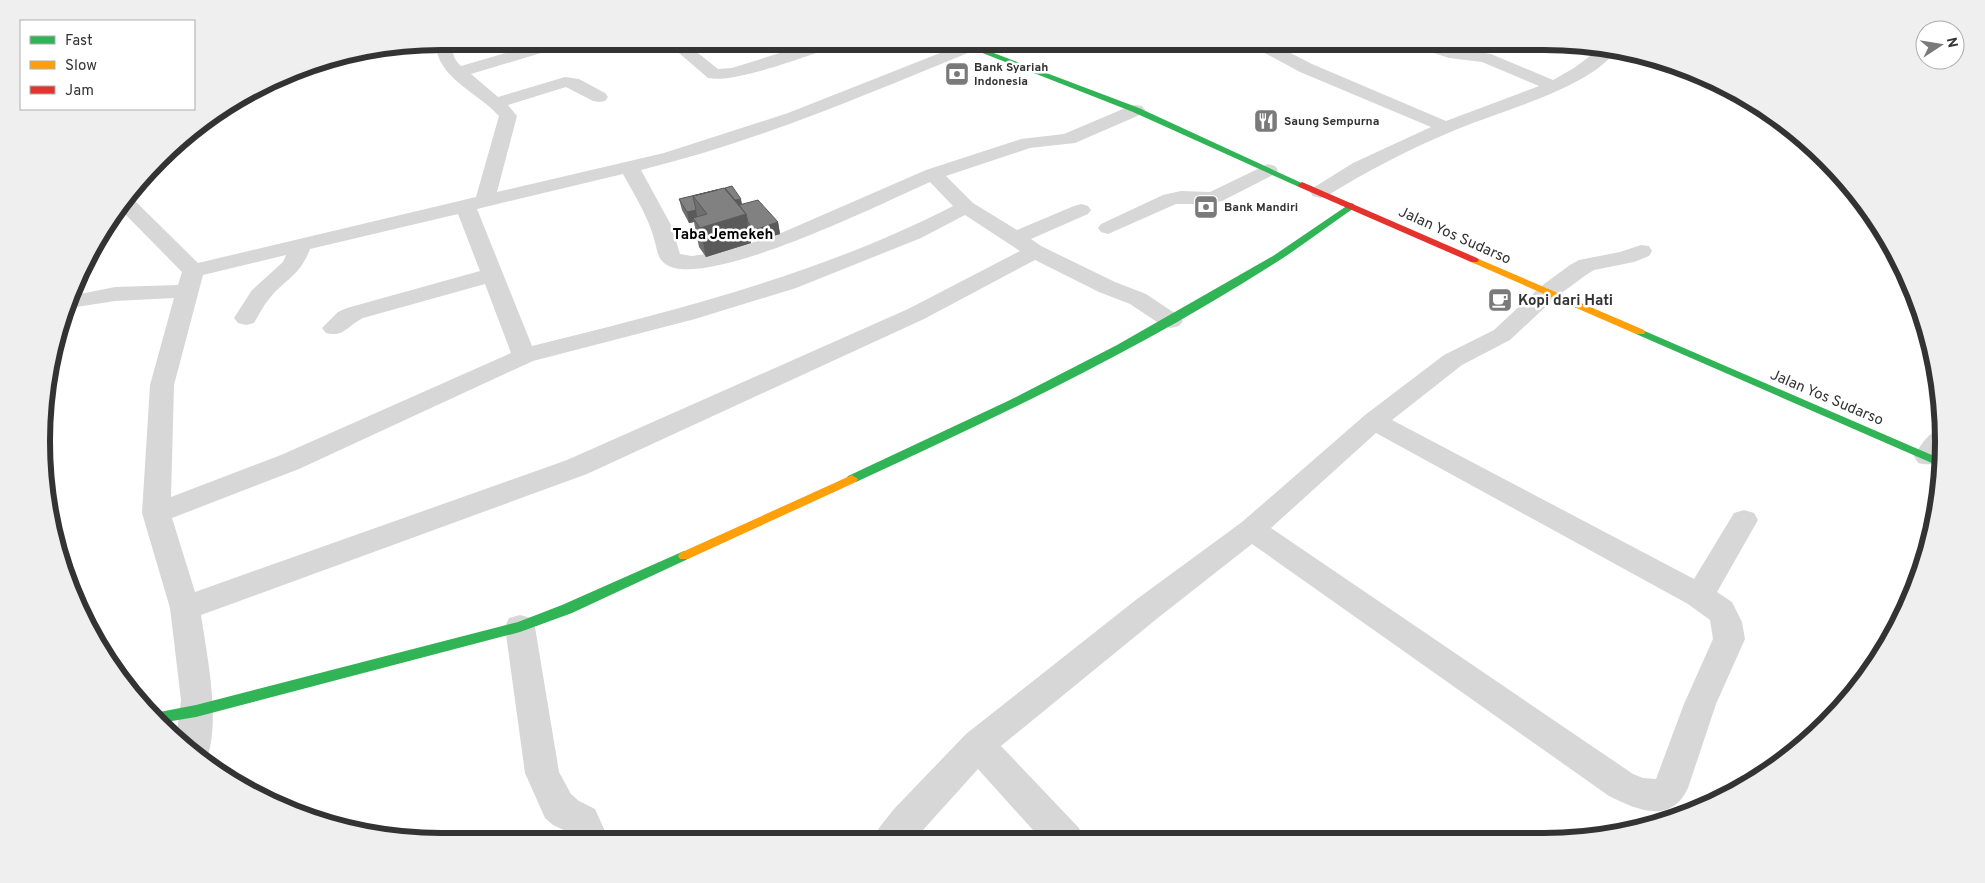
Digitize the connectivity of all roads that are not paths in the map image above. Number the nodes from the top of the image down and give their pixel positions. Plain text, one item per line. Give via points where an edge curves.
1 (444, 50) edge
2 (535, 50) edge
3 (683, 50) edge
4 (807, 50) edge
5 (948, 50) edge
6 (978, 50) edge
7 (1271, 50) edge
8 (1440, 50) edge
9 (1465, 50) edge
10 (1459, 54) junction
11 (1603, 55) edge
12 (458, 72) junction
13 (1554, 86) junction
14 (599, 97) dead end
15 (496, 103) junction
16 (1136, 110) junction
17 (1446, 127) junction
18 (630, 168) junction
19 (1268, 170) junction
20 (933, 174) junction
21 (1320, 192) junction
22 (475, 203) junction
23 (966, 206) junction
24 (1351, 206) junction
25 (128, 207) edge
26 (1081, 210) dead end
27 (1108, 228) dead end
28 (1025, 244) junction
29 (301, 245) junction
30 (1641, 251) dead end
31 (492, 275) junction
32 (190, 281) junction
33 (1548, 292) junction
34 (77, 301) edge
35 (246, 318) dead end
36 (1171, 321) junction
37 (334, 328) dead end
38 (524, 356) junction
39 (1374, 421) junction
40 (1935, 451) edge
41 (156, 513) junction
42 (1744, 520) dead end
43 (1252, 530) junction
44 (1699, 596) junction
45 (186, 608) junction
46 (520, 626) junction
47 (196, 711) junction
48 (163, 716) edge
49 (193, 744) edge
50 (978, 745) junction
51 (587, 833) edge
52 (898, 833) edge
53 (1060, 833) edge

1 - 12 street via 449,64
2 - 12 street
3 - 4 street via 709,72 721,75
5 - 18 street via 794,117
6 - 16 main road, Jalan Yos Sudarso
7 - 17 street
8 - 10 street
9 - 10 street
10 - 13 street via 1485,58
11 - 13 street
12 - 15 street
13 - 17 street
14 - 15 street via 566,82
15 - 22 street via 506,112 508,120
16 - 19 main road, Jalan Yos Sudarso
16 - 20 street via 1068,139 1028,143
17 - 21 street via 1360,167
18 - 20 street via 661,225 670,257 677,262 722,258 779,241
18 - 22 street
19 - 21 main road, Jalan Yos Sudarso
19 - 27 street via 1215,197 1180,196
20 - 23 street
21 - 24 main road, Jalan Yos Sudarso
22 - 29 street
22 - 31 street
23 - 28 street
23 - 38 street via 914,234 788,283 687,314
24 - 33 main road, Jalan Yos Sudarso
24 - 36 main road via 1278,257
25 - 32 street
26 - 28 street
28 - 36 street via 1099,284 1138,299
28 - 45 street via 1024,258 916,314 585,463
29 - 32 street
29 - 35 street via 295,261 260,295
30 - 33 street via 1586,265
31 - 37 street via 361,311 346,317
31 - 38 street
32 - 34 street
32 - 41 street via 161,395
33 - 39 street via 1502,335 1454,360
33 - 40 main road, Jalan Yos Sudarso
36 - 46 main road via 930,444 567,609
38 - 41 street via 298,459
39 - 43 street
39 - 44 street
41 - 45 street
42 - 44 street
43 - 44 street via 1621,785 1640,794 1663,795 1670,788 1700,704 1729,639 1721,611
43 - 50 street via 1148,608
45 - 47 street
46 - 47 main road
46 - 51 street via 542,773 558,806 582,821
47 - 48 main road
47 - 49 street
50 - 52 street
50 - 53 street

